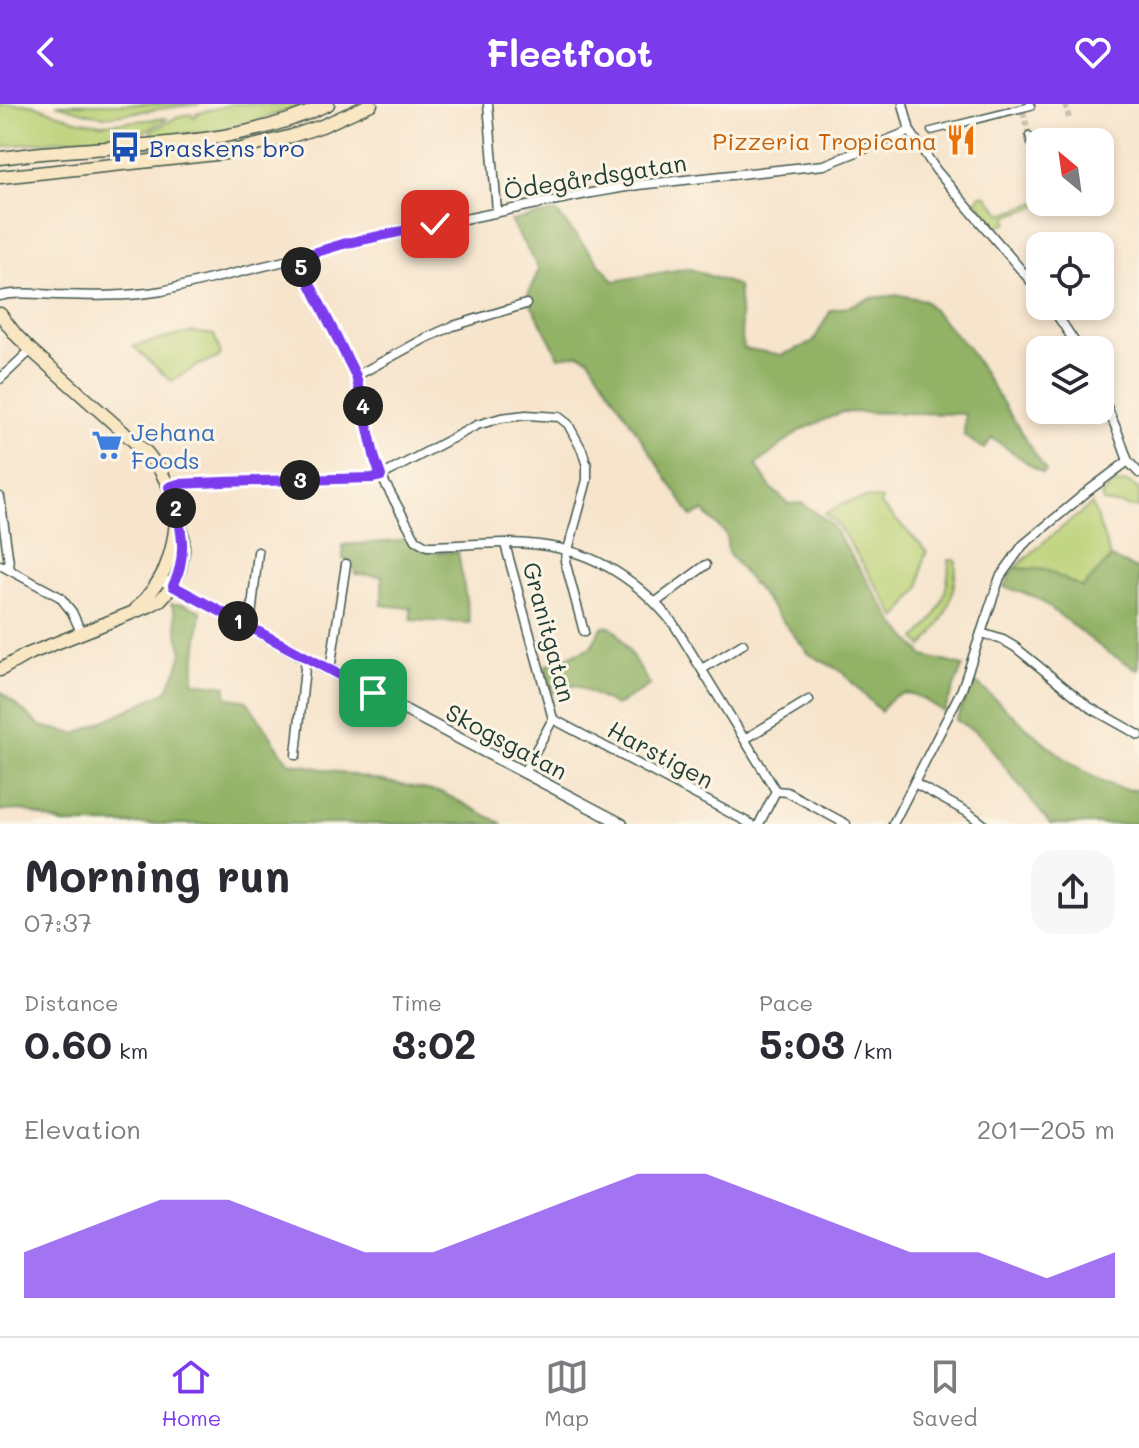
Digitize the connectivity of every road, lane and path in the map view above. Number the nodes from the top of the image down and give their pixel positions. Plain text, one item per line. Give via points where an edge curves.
1 (328, 104) edge
2 (371, 104) edge
3 (488, 104) edge
4 (903, 104) edge
5 (1030, 104) edge
6 (910, 131) junction
7 (931, 131) dead end
8 (0, 158) edge
9 (0, 177) edge
10 (497, 211) junction
11 (297, 258) junction
12 (1026, 276) edge
13 (0, 296) edge
14 (526, 304) dead end
15 (0, 314) edge
16 (31, 350) junction
17 (356, 376) junction
18 (0, 379) edge
19 (1114, 423) edge
20 (1128, 461) junction
21 (1139, 473) edge
22 (381, 476) junction
23 (169, 487) junction
24 (0, 497) edge
25 (505, 544) junction
26 (568, 551) junction
27 (258, 552) dead end
28 (346, 564) dead end
29 (0, 565) edge
30 (706, 565) dead end
31 (10, 570) junction
32 (167, 582) junction
33 (656, 602) junction
34 (250, 627) junction
35 (81, 632) junction
36 (584, 632) dead end
37 (981, 633) junction
38 (743, 644) dead end
39 (306, 658) junction
40 (702, 669) junction
41 (0, 670) edge
42 (330, 670) junction
43 (809, 700) dead end
44 (553, 719) junction
45 (1139, 735) edge
46 (745, 739) junction
47 (296, 755) dead end
48 (524, 772) junction
49 (914, 783) junction
50 (776, 791) junction
51 (622, 824) edge
52 (751, 824) edge
53 (759, 824) edge
54 (846, 824) edge
55 (893, 824) edge
56 (983, 824) edge

1 - 8 main road via 258,129 199,141
2 - 9 main road via 312,130 226,153
3 - 10 street
4 - 6 street
5 - 7 street
6 - 10 street, Ödegårdsgatan via 824,165 632,186
6 - 12 street
10 - 11 street, Ödegårdsgatan
11 - 13 street, Ödegårdsgatan via 140,295
11 - 17 street
14 - 17 street via 453,326
15 - 16 main road
16 - 18 street
16 - 23 main road via 147,453
17 - 22 street
19 - 20 street
20 - 21 street
20 - 37 street via 1023,545 1000,577
22 - 23 street
22 - 25 street via 420,544
22 - 26 street via 491,420 559,417 587,466
23 - 32 main road via 183,551 180,568
24 - 31 street
25 - 26 street
25 - 44 street, Granitgatan
26 - 33 street via 619,573
26 - 36 street via 566,566
27 - 34 street
28 - 42 street
29 - 31 street
30 - 33 street
31 - 35 street via 60,597
32 - 34 street, Skogsgatan
32 - 35 main road via 160,600
33 - 40 street
34 - 39 street, Skogsgatan
35 - 41 main road
37 - 45 street via 1029,656 1089,707
37 - 49 street via 962,689
38 - 40 street
39 - 42 street, Skogsgatan
39 - 47 street
40 - 46 street
42 - 48 street, Skogsgatan
43 - 46 street
44 - 48 street, Granitgatan
44 - 52 street, Harstigen
46 - 50 street
48 - 51 street, Skogsgatan
49 - 55 street
49 - 56 street
50 - 53 street
50 - 54 street

